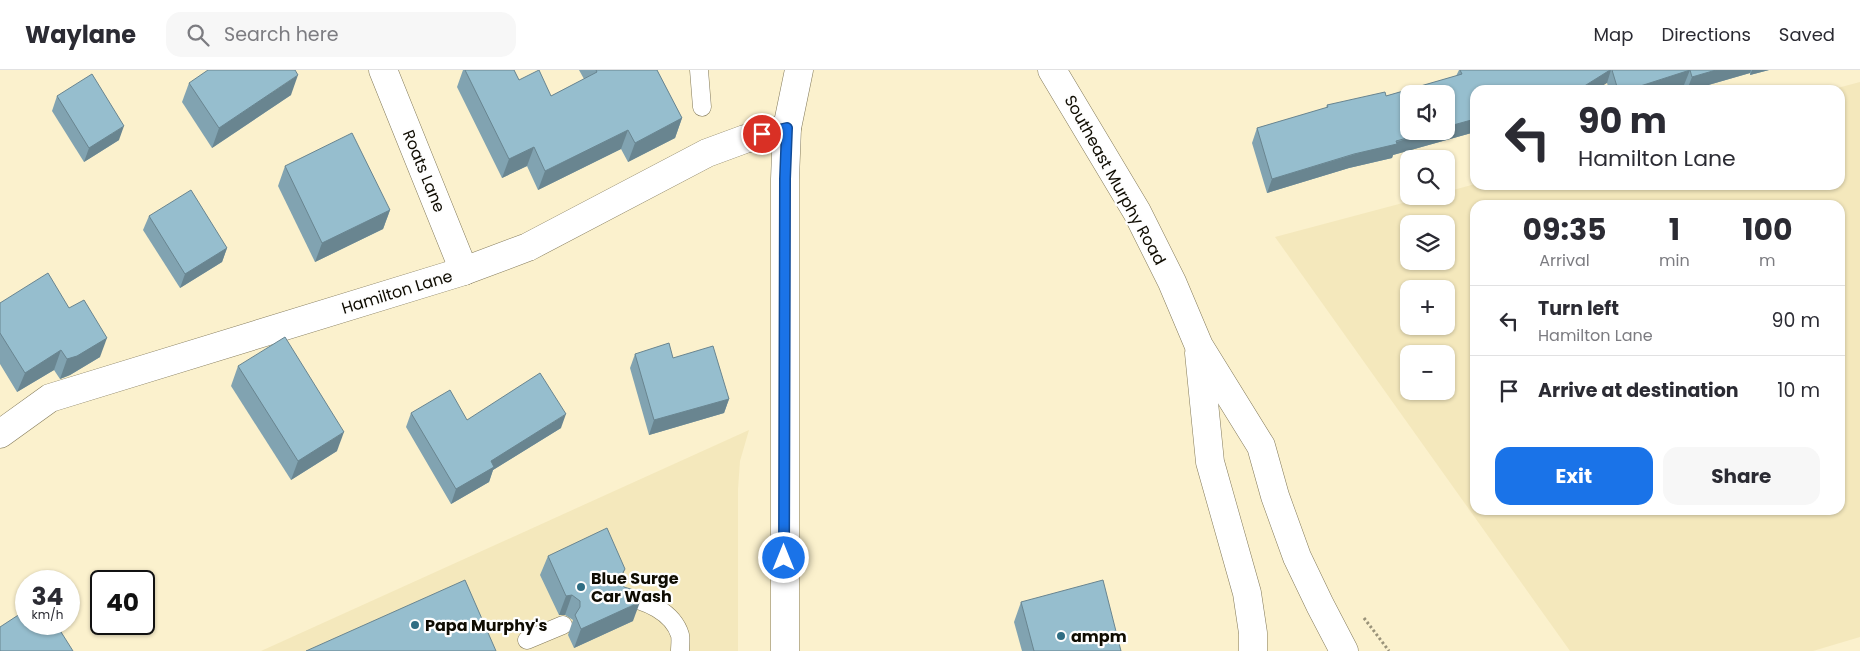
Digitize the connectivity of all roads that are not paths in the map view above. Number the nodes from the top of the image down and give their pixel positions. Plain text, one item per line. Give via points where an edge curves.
1 (383, 70) edge
2 (699, 70) edge
3 (799, 70) edge
4 (1052, 70) edge
5 (702, 107) dead end
6 (787, 128) junction
7 (464, 271) junction
8 (1198, 346) junction
9 (0, 434) edge
10 (622, 598) edge
11 (563, 625) dead end
12 (527, 640) dead end
13 (680, 651) edge
14 (785, 651) edge
15 (1253, 651) edge
16 (1344, 651) edge

1 - 7 street, Roats Lane
2 - 5 lane
3 - 6 street
4 - 8 street, Southeast Murphy Road via 1137,212 1168,273
6 - 7 street, Hamilton Lane via 707,153 528,247
6 - 14 street
7 - 9 street, Hamilton Lane via 50,398
8 - 15 street, Southeast Murphy Road via 1210,462 1247,593
8 - 16 street, Southeast Murphy Road via 1261,446 1297,557
10 - 13 lane via 637,599 670,616 680,636
11 - 12 lane

